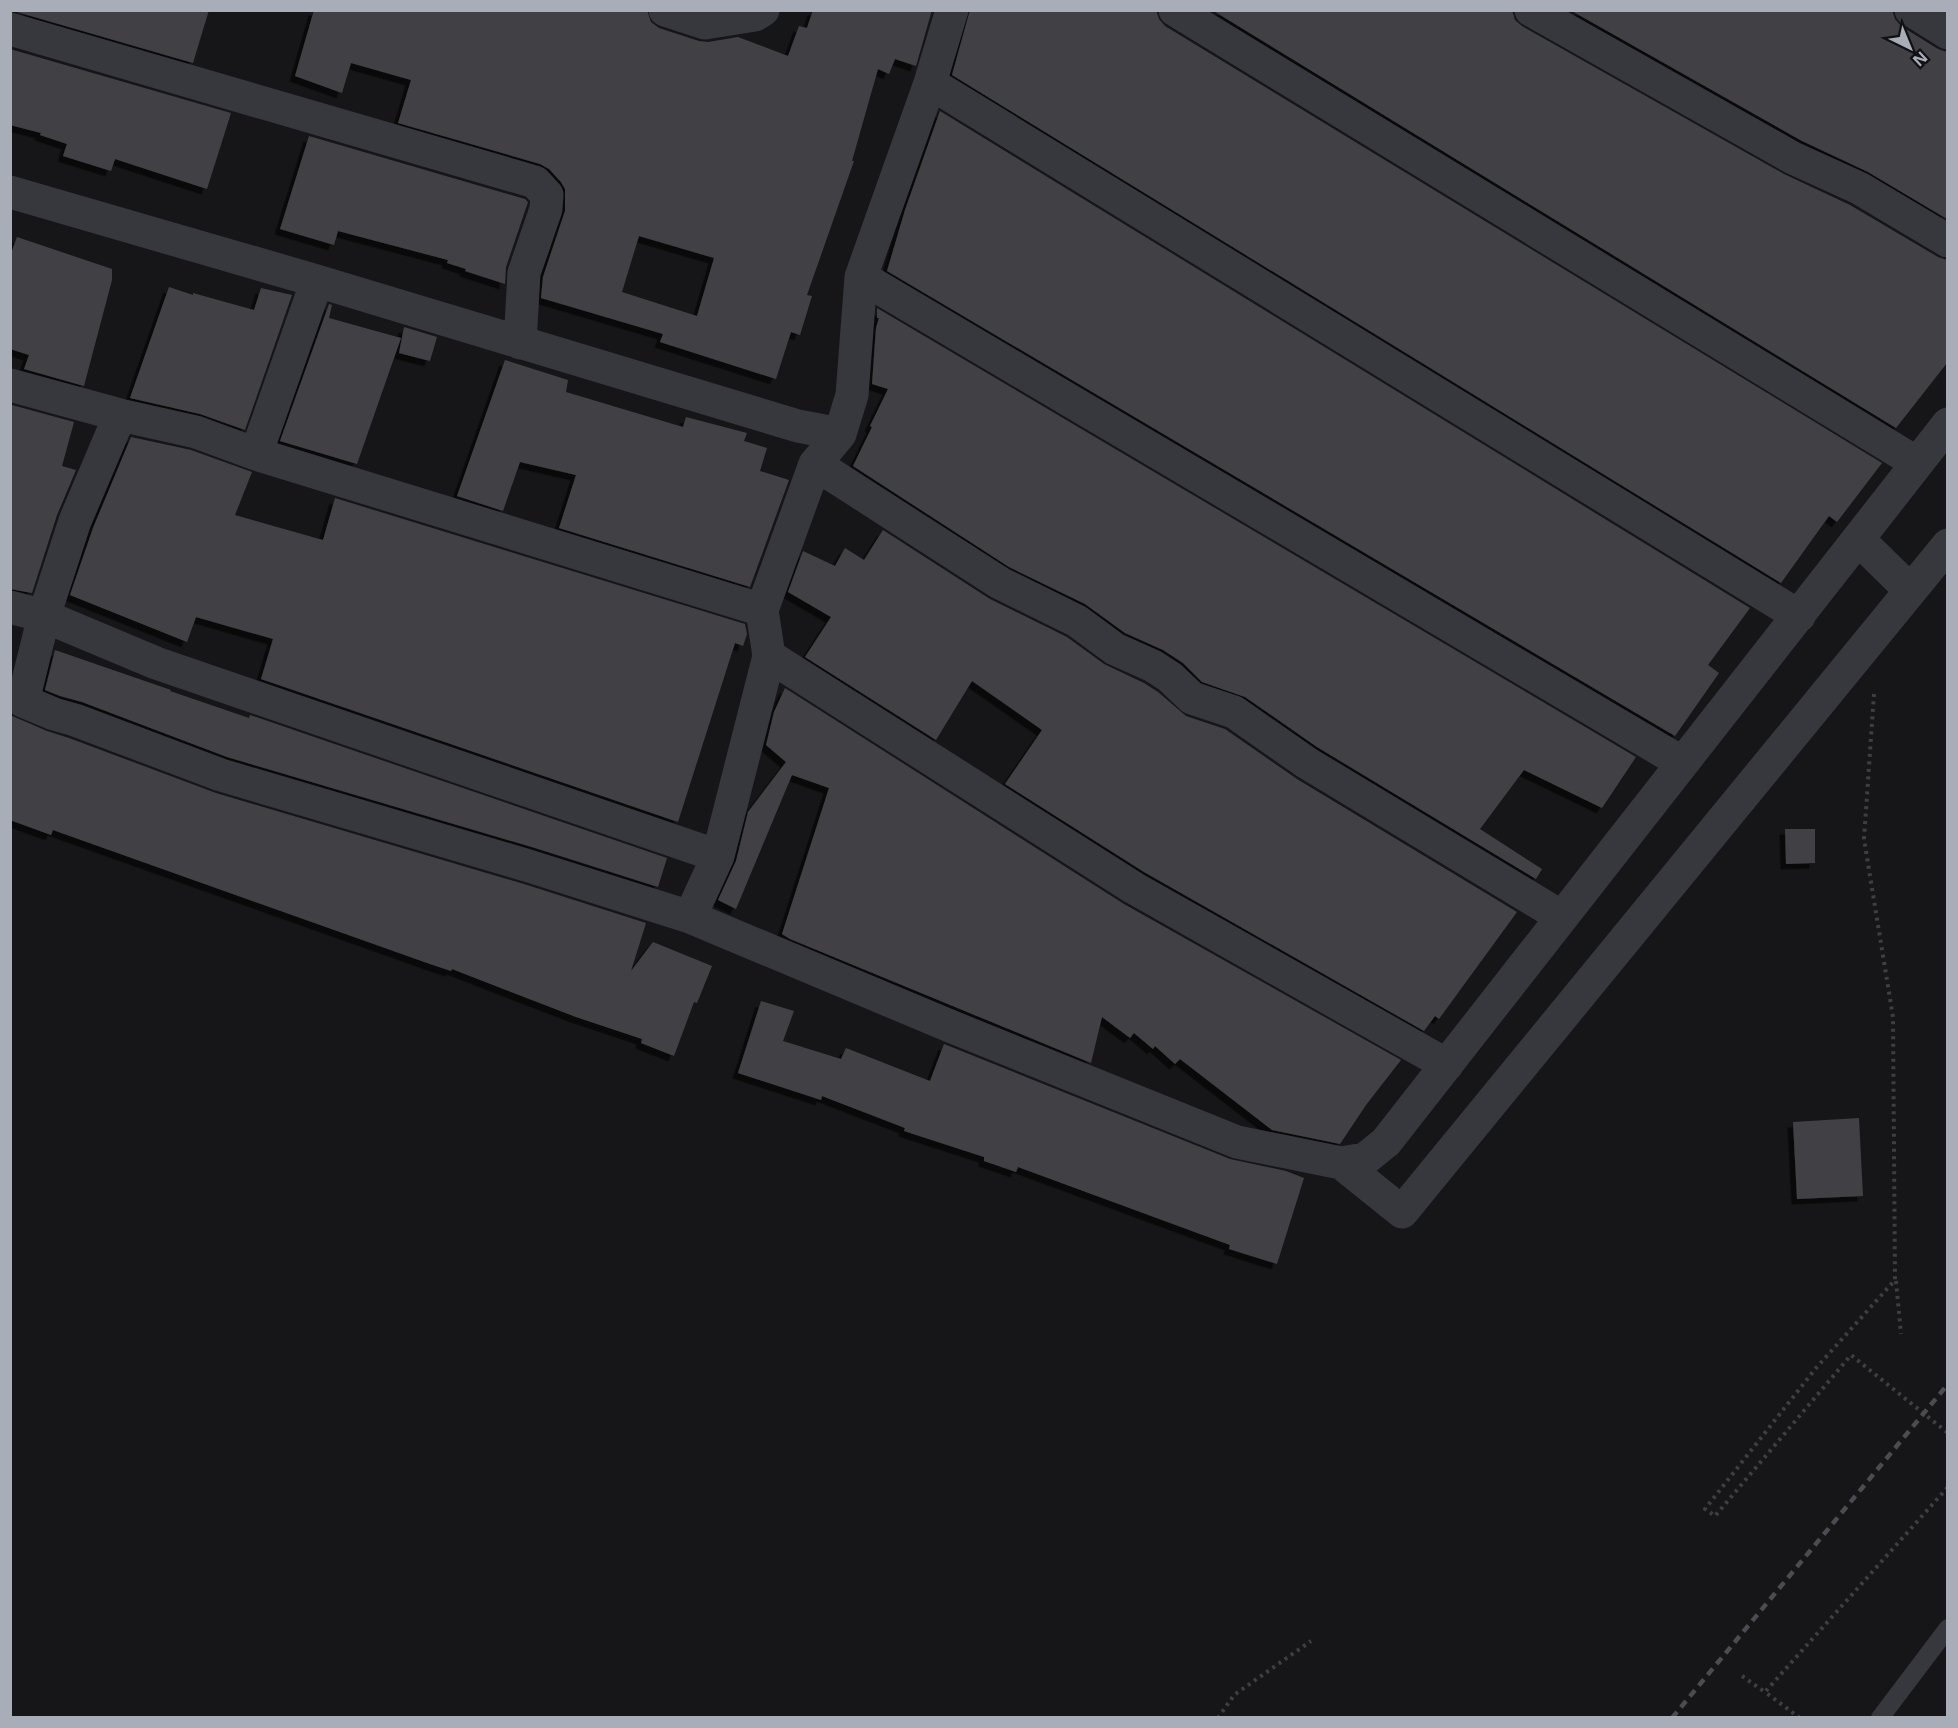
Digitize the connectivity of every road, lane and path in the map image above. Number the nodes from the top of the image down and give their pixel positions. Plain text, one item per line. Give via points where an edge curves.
1 (665, 10) edge
2 (763, 10) edge
3 (952, 10) edge
4 (1175, 10) edge
5 (1531, 10) edge
6 (1911, 10) edge
7 (10, 29) edge
8 (1947, 33) edge
9 (930, 83) junction
10 (10, 192) edge
11 (1947, 241) edge
12 (861, 277) junction
13 (317, 281) junction
14 (520, 344) junction
15 (10, 385) edge
16 (120, 414) junction
17 (1947, 424) edge
18 (840, 434) junction
19 (256, 454) junction
20 (815, 464) junction
21 (1917, 464) junction
22 (1858, 539) junction
23 (1947, 545) edge
24 (1910, 590) junction
25 (10, 607) edge
26 (762, 610) junction
27 (44, 616) junction
28 (1798, 616) junction
29 (1859, 653) junction
30 (769, 656) junction
31 (1681, 762) junction
32 (718, 856) junction
33 (690, 916) junction
34 (1562, 917) junction
35 (1447, 1065) junction
36 (1341, 1163) junction
37 (1895, 1280) junction
38 (1900, 1334) dead end
39 (1947, 1433) edge
40 (1947, 1487) edge
41 (1947, 1628) edge
42 (1311, 1641) dead end
43 (1742, 1676) dead end
44 (1766, 1692) junction
45 (1218, 1718) edge
46 (1800, 1718) edge
47 (1880, 1718) edge

1 - 2 street via 705,23 755,15
3 - 9 street
4 - 21 street
5 - 11 street via 1793,158 1859,188
6 - 8 street
7 - 14 street via 536,182 547,195 547,202 524,273
9 - 12 street
9 - 28 street
10 - 13 street
12 - 18 street via 852,395
12 - 31 street
13 - 14 street
13 - 19 street
14 - 18 street via 798,426
15 - 16 street
16 - 19 street via 196,432
16 - 27 street via 75,521
17 - 21 street
18 - 20 street
19 - 26 street
20 - 26 street
20 - 34 street via 1000,583 1077,621 1115,649 1153,666 1192,698 1234,712 1308,763
21 - 22 street
22 - 24 street
22 - 28 street
23 - 24 street
24 - 29 street
25 - 27 street
26 - 30 street
27 - 32 street via 156,663
27 - 33 street via 23,701 220,775
28 - 31 street
29 - 36 street via 1402,1212
29 - 37 path via 1876,669 1864,839 1893,1017
30 - 32 street
30 - 35 street via 1134,888
31 - 34 street
32 - 33 street
33 - 36 street via 1237,1142
34 - 35 street
35 - 36 street via 1386,1142 1365,1159
37 - 38 path
37 - 39 path via 1816,1368 1705,1509 1715,1516 1851,1354
40 - 44 path
41 - 47 lane
42 - 45 path via 1234,1695
43 - 44 path
44 - 46 path

